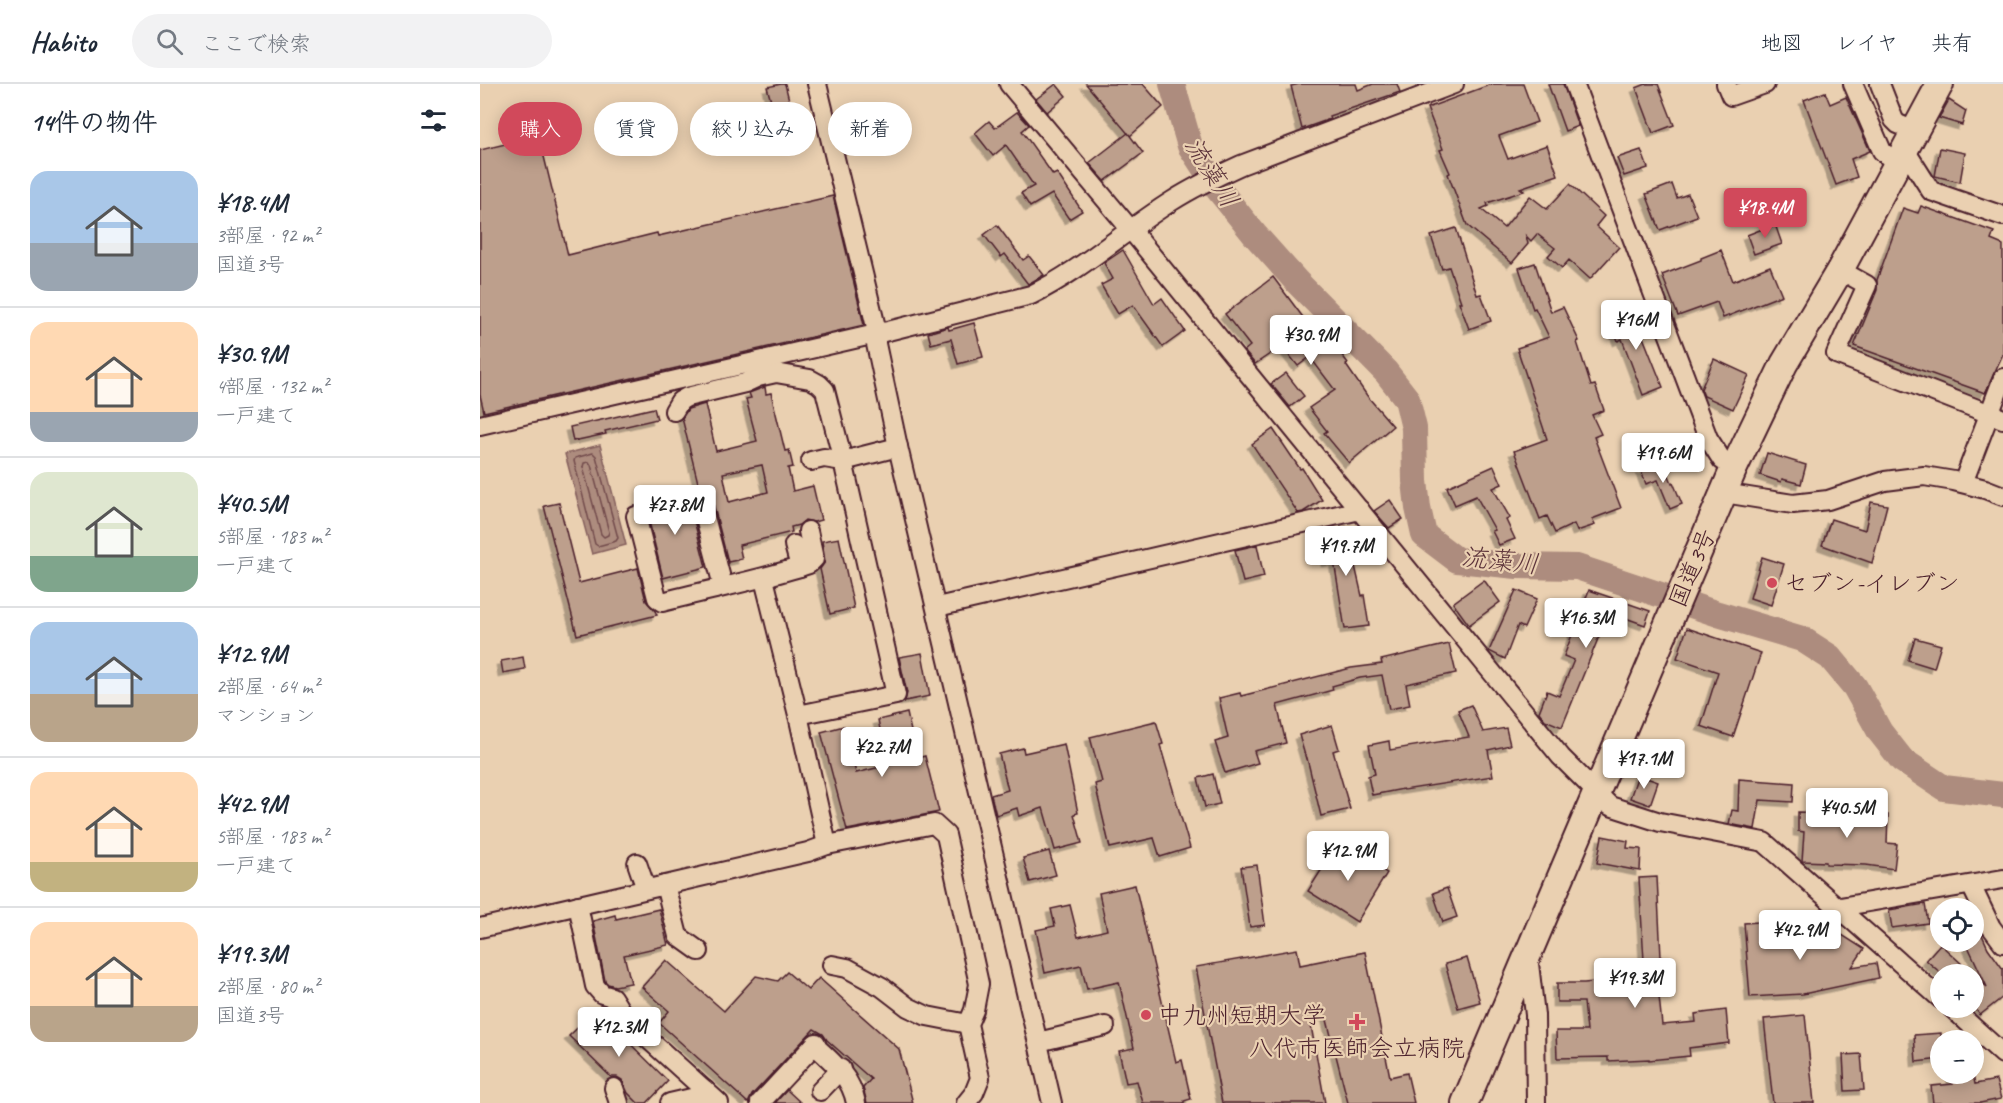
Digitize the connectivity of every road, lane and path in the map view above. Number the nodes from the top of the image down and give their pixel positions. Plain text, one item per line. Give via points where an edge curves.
1 (817, 84) edge
2 (1009, 84) edge
3 (1454, 84) edge
4 (1574, 84) edge
5 (1726, 84) edge
6 (1765, 84) edge
7 (1853, 84) edge
8 (1880, 84) edge
9 (1940, 84) edge
10 (1906, 148) junction
11 (2003, 216) edge
12 (1131, 230) junction
13 (1840, 270) junction
14 (876, 334) junction
15 (2003, 378) edge
16 (674, 411) dead end
17 (1996, 416) edge
18 (480, 425) edge
19 (898, 447) junction
20 (810, 461) dead end
21 (843, 461) junction
22 (1734, 468) junction
23 (1963, 483) junction
24 (1724, 493) junction
25 (2003, 496) edge
26 (700, 498) dead end
27 (1360, 510) junction
28 (636, 516) dead end
29 (808, 531) dead end
30 (794, 545) dead end
31 (800, 567) junction
32 (764, 579) junction
33 (723, 586) junction
34 (937, 607) junction
35 (798, 716) junction
36 (1597, 793) junction
37 (827, 845) junction
38 (637, 862) dead end
39 (2003, 879) edge
40 (666, 885) junction
41 (1971, 885) junction
42 (646, 889) junction
43 (578, 905) junction
44 (1840, 908) junction
45 (480, 928) edge
46 (2003, 943) edge
47 (699, 951) dead end
48 (1528, 954) junction
49 (832, 965) dead end
50 (1930, 989) edge
51 (1963, 1018) edge
52 (968, 1024) junction
53 (1106, 1026) dead end
54 (1038, 1042) junction
55 (2003, 1054) edge
56 (841, 1069) junction
57 (705, 1090) junction
58 (820, 1092) dead end
59 (670, 1103) edge
60 (719, 1103) edge
61 (760, 1103) edge
62 (856, 1103) edge
63 (966, 1103) edge
64 (1052, 1103) edge
65 (1465, 1103) edge
66 (1536, 1103) edge

1 - 14 street
2 - 12 street
3 - 12 street via 1241,165 1208,180
4 - 22 street via 1708,438 1722,460
5 - 6 street via 1731,96
7 - 10 street via 1882,151
8 - 10 street
9 - 10 highway, 国道3号
10 - 11 street via 1931,191
10 - 13 highway, 国道3号
12 - 14 street via 1031,295
12 - 27 street
13 - 17 street via 1866,285 1836,354
13 - 22 highway, 国道3号 via 1784,364
14 - 18 street
14 - 19 street
15 - 17 street
16 - 21 street via 687,397 758,377 776,373 810,379 825,390
17 - 23 street
19 - 21 street
19 - 34 street
20 - 21 street
21 - 35 street via 896,695
22 - 24 highway, 国道3号
23 - 24 street via 1924,476 1885,481 1828,500 1793,504
23 - 25 street
24 - 36 highway, 国道3号
26 - 33 street
27 - 34 street
27 - 36 street via 1561,757
28 - 33 street via 657,598 662,602
29 - 31 street via 814,560
30 - 31 street
31 - 32 street
32 - 33 street
32 - 35 street
34 - 54 street
35 - 37 street
36 - 44 street via 1610,806 1660,822 1764,842
36 - 48 highway, 国道3号
37 - 40 street
37 - 52 street via 934,824 946,835 980,984
38 - 42 street
39 - 41 street
40 - 42 street
40 - 47 street via 678,936
41 - 44 street
41 - 46 street
42 - 43 street
43 - 45 street
43 - 57 street via 595,986 612,997 625,1018
44 - 50 street
48 - 65 highway, 国道3号
48 - 66 street via 1535,1015
49 - 52 street via 847,968 927,1016
51 - 55 street
52 - 63 street via 980,1078
53 - 54 street
54 - 64 street
56 - 58 street
56 - 61 street via 815,1044
56 - 62 street
57 - 59 street via 700,1096
57 - 60 street

